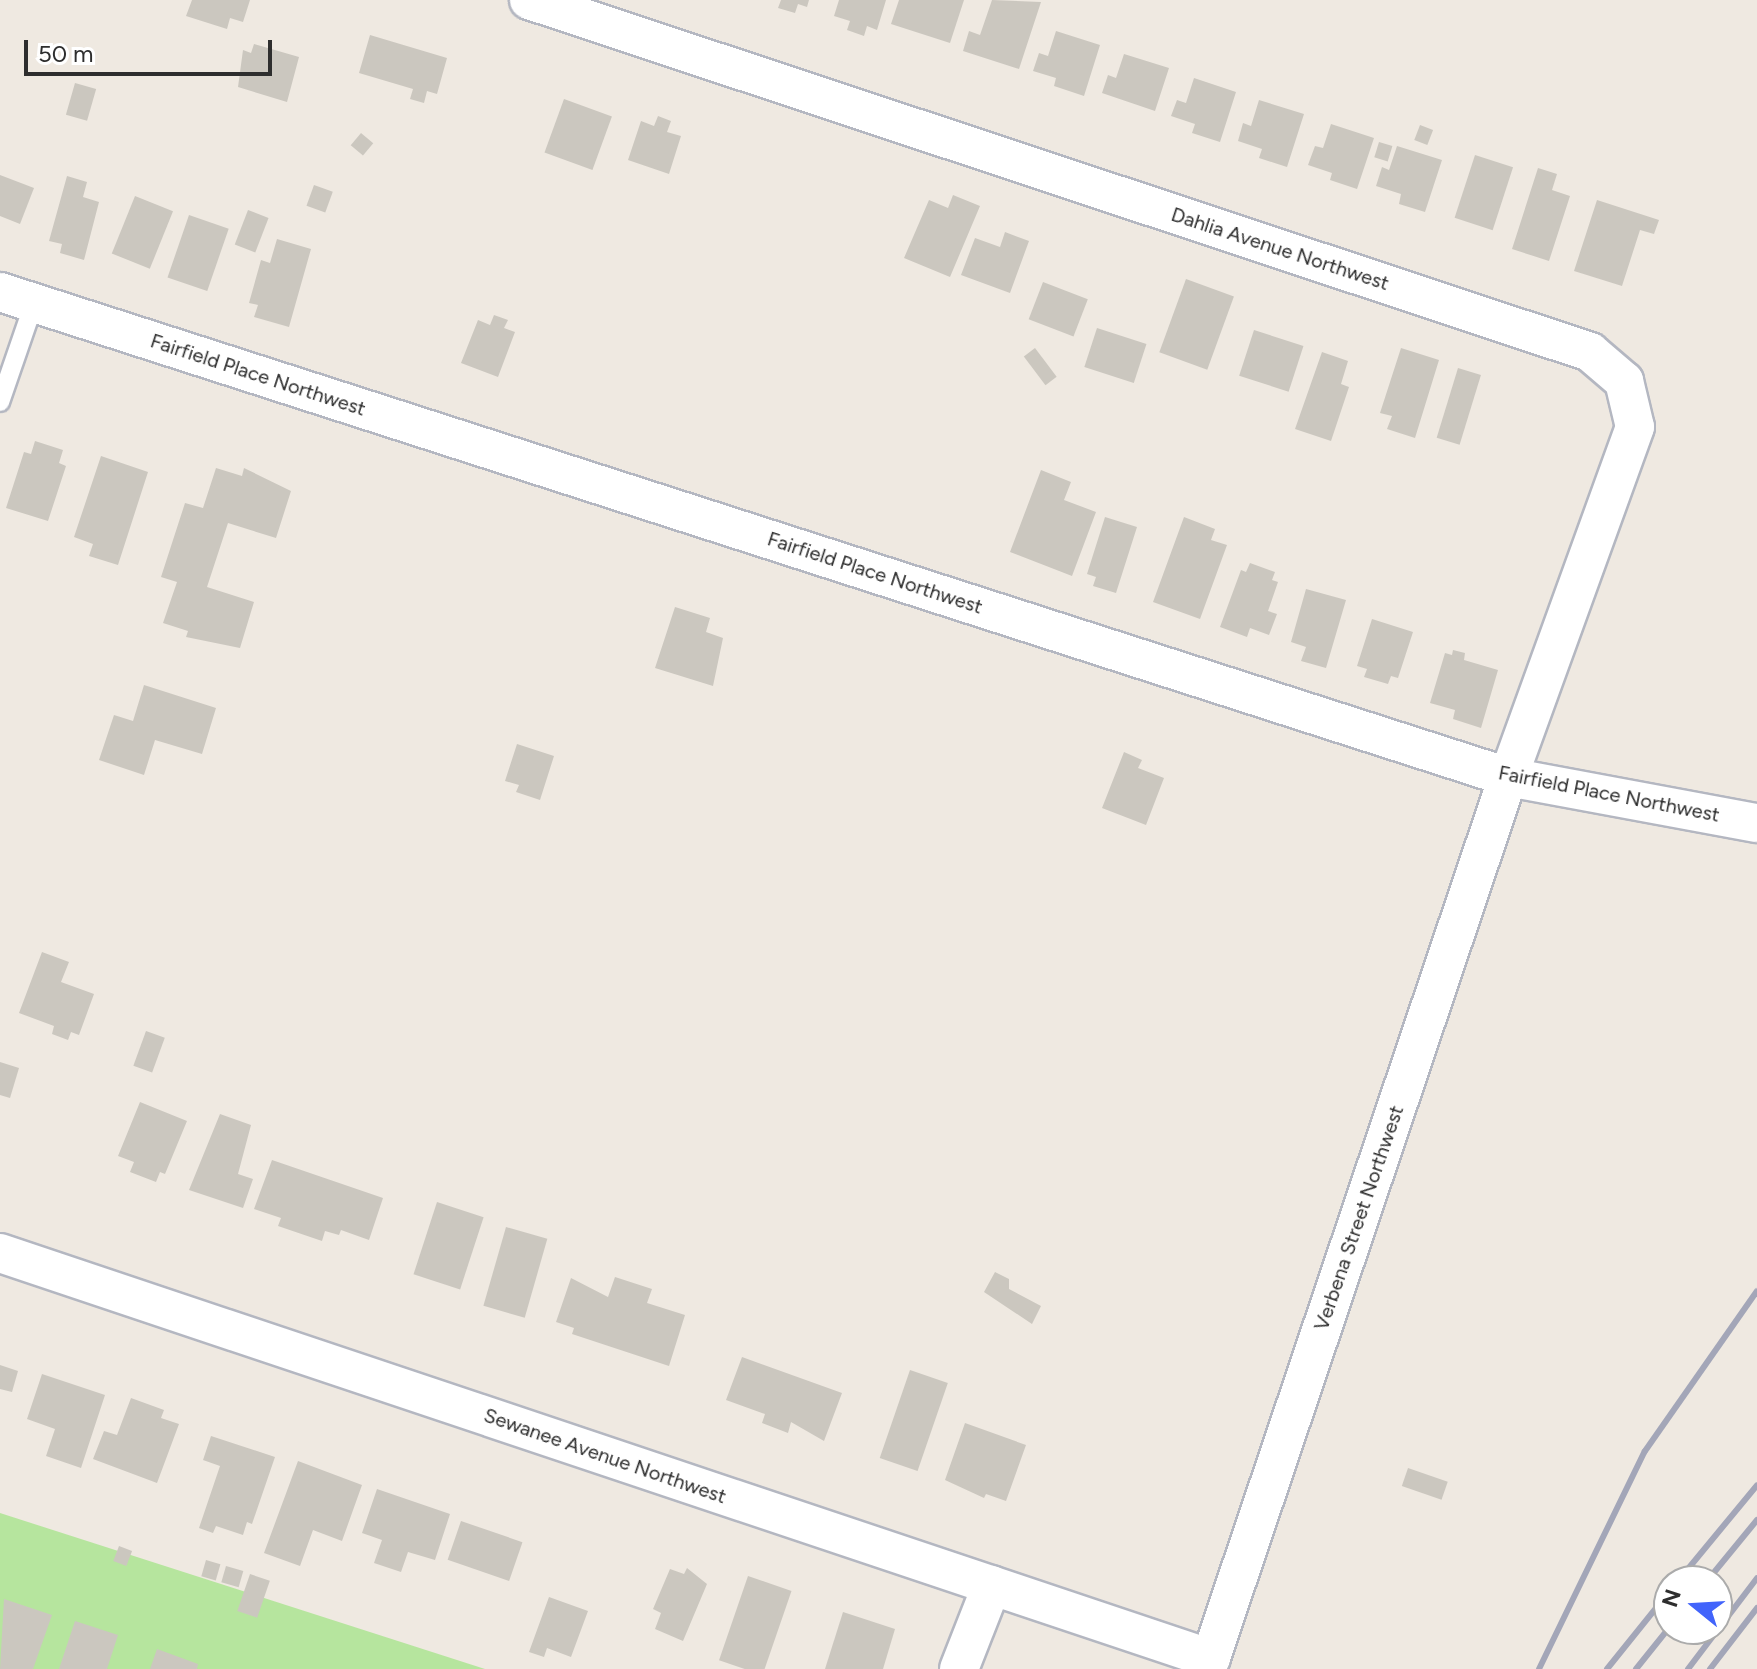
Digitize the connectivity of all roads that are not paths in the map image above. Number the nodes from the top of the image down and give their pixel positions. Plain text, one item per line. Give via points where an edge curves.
1 (529, 0) edge
2 (17, 298) edge
3 (0, 402) edge
4 (1508, 777) junction
5 (1757, 823) edge
6 (0, 1253) edge
7 (992, 1585) junction
8 (1209, 1664) edge
9 (959, 1669) edge

1 - 4 street, Dahlia Avenue Northwest via 1590,352 1624,381 1635,427
2 - 3 lane
2 - 4 street, Fairfield Place Northwest
4 - 5 street, Fairfield Place Northwest
4 - 8 street, Verbena Street Northwest
6 - 7 street, Sewanee Avenue Northwest
7 - 8 street, Sewanee Avenue Northwest
7 - 9 street

